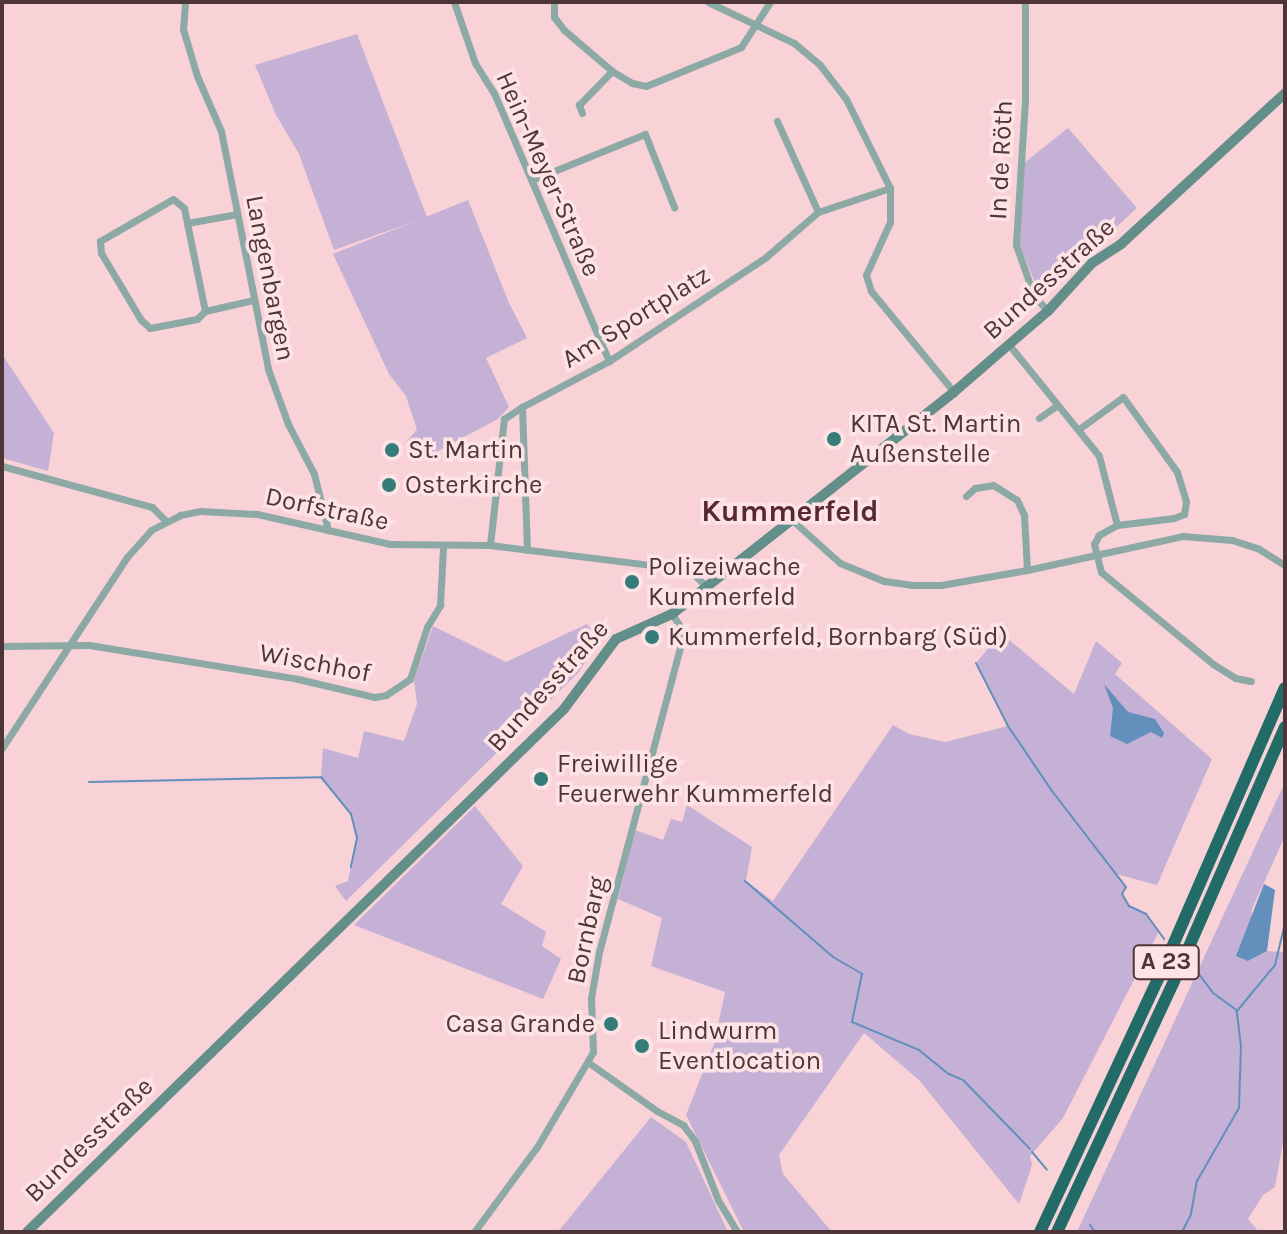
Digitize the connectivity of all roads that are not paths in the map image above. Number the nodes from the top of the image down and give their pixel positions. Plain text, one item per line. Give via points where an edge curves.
1 (185, 2) edge
2 (454, 2) edge
3 (554, 2) edge
4 (708, 2) edge
5 (770, 2) edge
6 (1025, 2) edge
7 (723, 4) edge
8 (758, 22) junction
9 (612, 71) junction
10 (1285, 93) edge
11 (579, 105) dead end
12 (777, 121) dead end
13 (532, 180) junction
14 (890, 188) junction
15 (674, 207) dead end
16 (818, 212) junction
17 (237, 214) junction
18 (187, 223) junction
19 (253, 300) junction
20 (205, 311) junction
21 (1048, 311) junction
22 (1010, 346) junction
23 (609, 361) junction
24 (954, 392) junction
25 (1056, 406) junction
26 (522, 407) junction
27 (1039, 418) dead end
28 (1079, 429) junction
29 (2, 466) edge
30 (966, 496) dead end
31 (165, 520) junction
32 (792, 520) junction
33 (1117, 525) junction
34 (328, 530) junction
35 (490, 545) junction
36 (443, 547) junction
37 (527, 550) junction
38 (1096, 555) junction
39 (1285, 565) edge
40 (1027, 570) junction
41 (706, 586) junction
42 (672, 614) junction
43 (70, 644) junction
44 (2, 646) edge
45 (1251, 681) dead end
46 (1285, 688) edge
47 (1285, 727) edge
48 (2, 748) edge
49 (589, 1063) junction
50 (27, 1232) edge
51 (474, 1232) edge
52 (737, 1232) edge
53 (1040, 1232) edge
54 (1057, 1232) edge

1 - 17 street, Langenbargen via 183,29 221,131
2 - 13 street, Hein-Meyer-Straße via 475,63
3 - 9 street via 554,17 564,30
4 - 7 street
5 - 8 street
6 - 21 street, In de Röth via 1016,245 1034,296
7 - 8 street
8 - 9 street via 741,47 646,86
8 - 14 street via 820,65 846,99
9 - 11 street
10 - 21 street, Bundesstraße via 1121,244 1092,263
12 - 16 street
13 - 15 street via 645,134
13 - 23 street, Hein-Meyer-Straße
14 - 16 street, Am Sportplatz
14 - 24 street via 890,222 866,275 871,291
16 - 23 street, Am Sportplatz via 766,257
17 - 18 street
17 - 19 street, Langenbargen
18 - 20 street
18 - 20 street via 184,208 173,199 104,236 99,247 145,326 197,319
19 - 20 street
19 - 34 street, Langenbargen via 275,394 314,474
21 - 22 street, Bundesstraße
22 - 24 street, Bundesstraße
22 - 25 street
23 - 26 street, Am Sportplatz
24 - 32 street, Bundesstraße
25 - 27 street
25 - 28 street
26 - 35 street via 504,419
26 - 37 street
28 - 33 street via 1099,456
28 - 33 street via 1123,397 1177,472 1184,514
29 - 31 street via 152,507
30 - 40 street via 975,488 993,485 1017,500 1024,515
31 - 34 street, Dorfstraße via 200,511 257,514
31 - 43 street via 127,557
32 - 40 street via 840,563 884,581 941,585
32 - 41 street, Bundesstraße
33 - 38 street via 1099,535
34 - 36 street, Dorfstraße via 390,544
35 - 36 street, Dorfstraße
35 - 37 street, Dorfstraße
36 - 43 street, Wischhof via 437,615 427,627 410,679 386,695 359,695 298,679
37 - 41 street, Dorfstraße via 690,571
38 - 39 street via 1183,536 1209,536 1259,549
38 - 40 street
38 - 45 street via 1101,572 1129,597 1213,664
41 - 42 street, Bundesstraße
42 - 49 street, Bornbarg via 684,632 599,952
42 - 50 street, Bundesstraße via 616,639 564,709
43 - 44 street, Wischhof
43 - 48 street
46 - 53 highway, A 23 via 1173,947
47 - 54 highway, A 23 via 1168,996
49 - 51 street, Bornbarg via 537,1147
49 - 52 street via 683,1125

